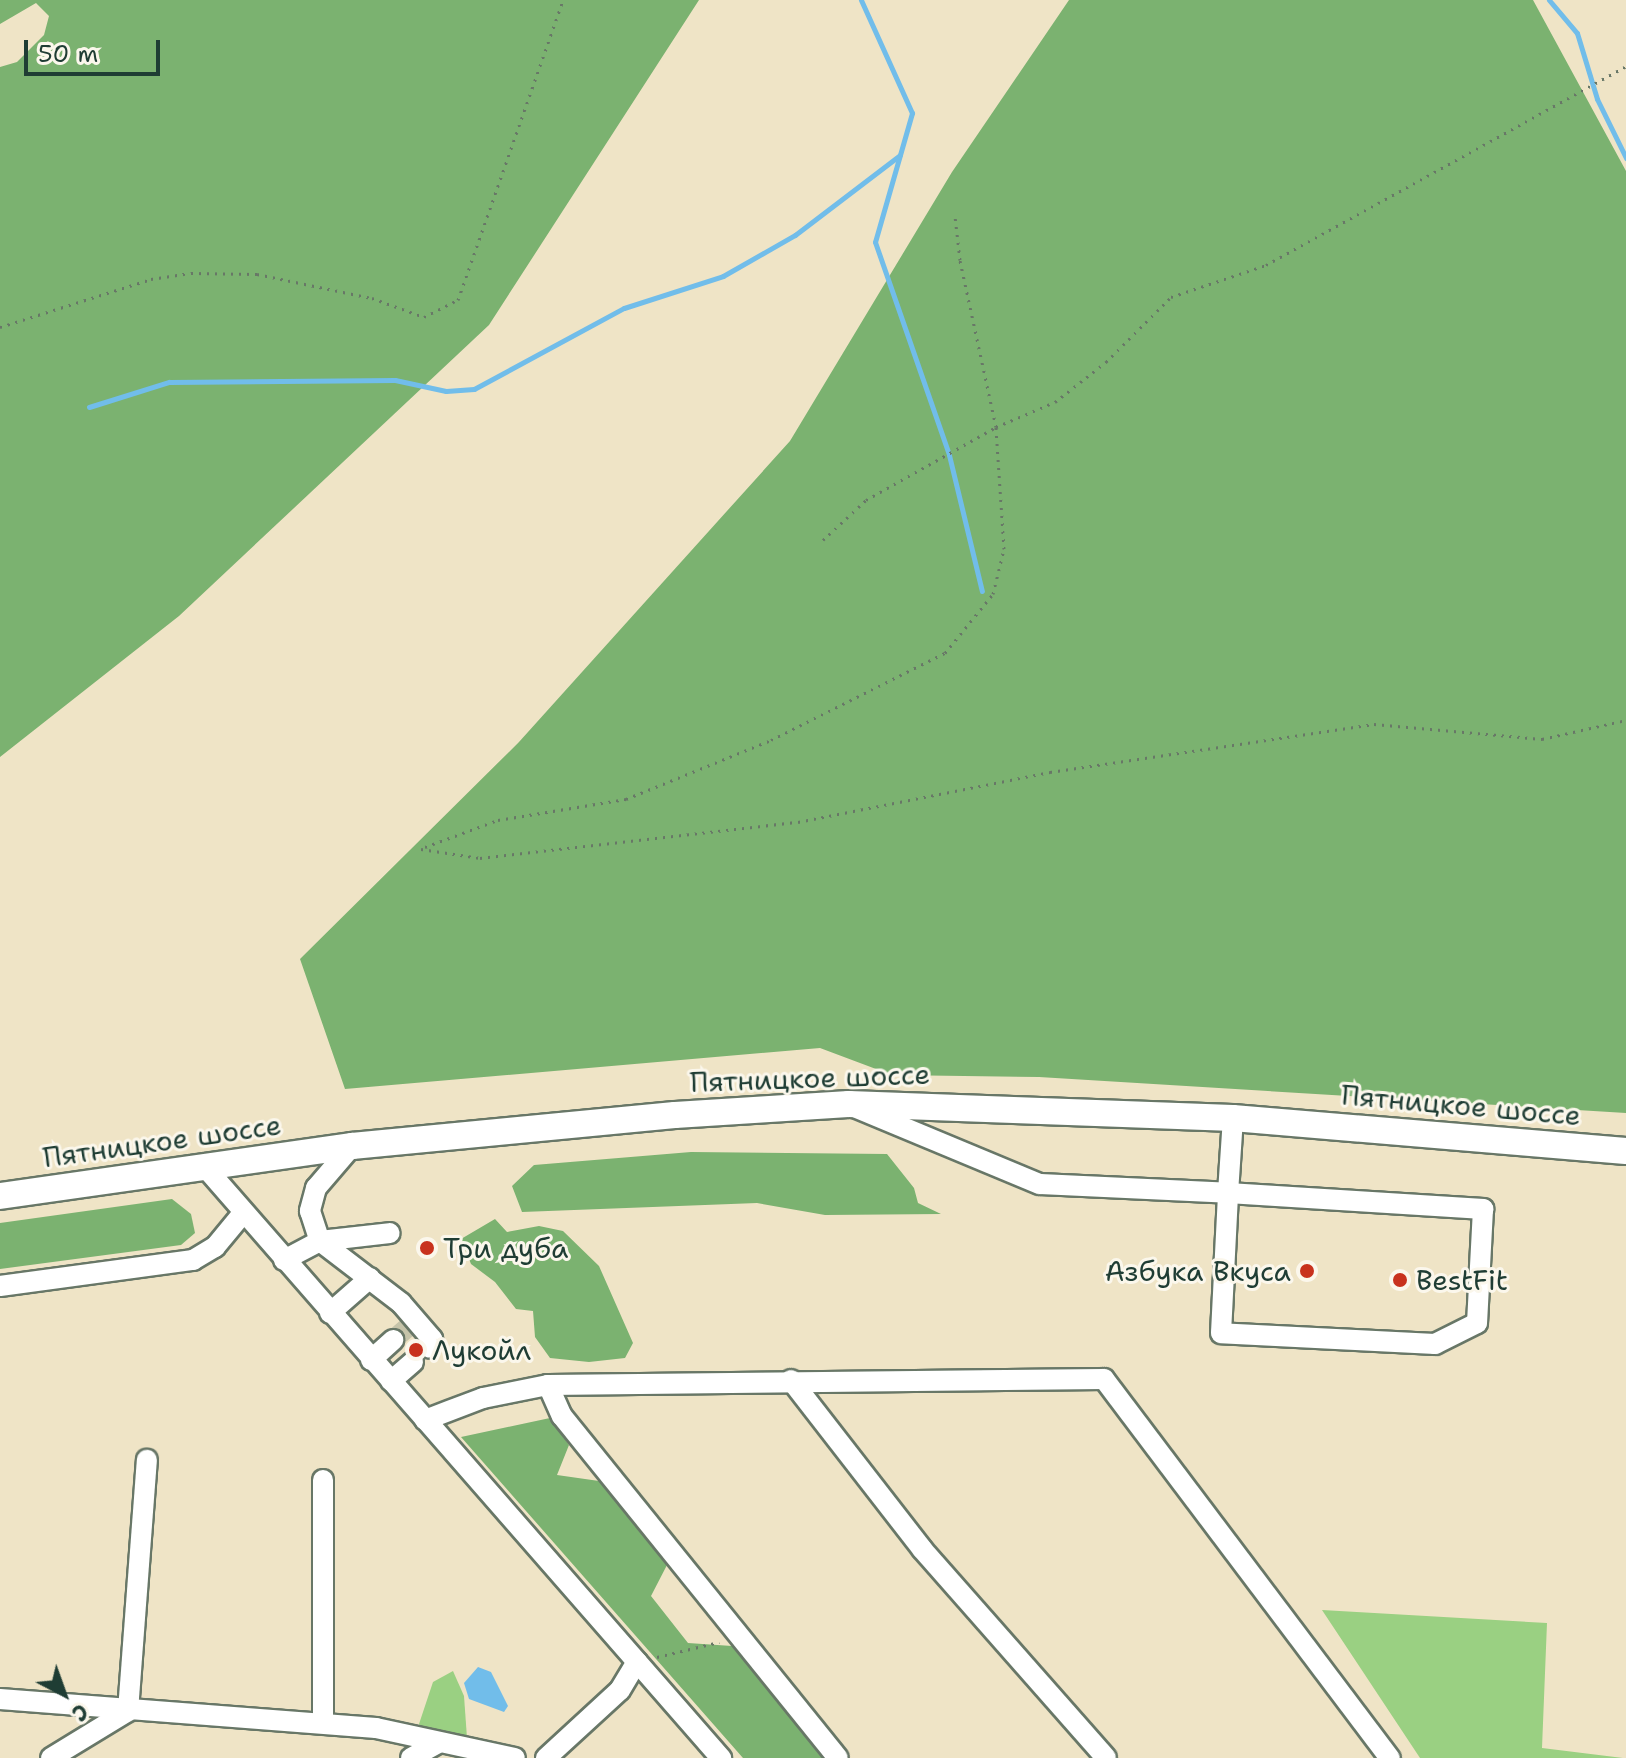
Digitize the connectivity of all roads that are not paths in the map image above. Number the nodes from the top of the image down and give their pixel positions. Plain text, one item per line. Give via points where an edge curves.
1 (849, 1104) junction
2 (1233, 1118) junction
3 (352, 1146) junction
4 (1626, 1151) edge
5 (205, 1167) junction
6 (1228, 1193) junction
7 (0, 1196) edge
8 (243, 1213) junction
9 (390, 1233) dead end
10 (320, 1241) junction
11 (284, 1260) junction
12 (370, 1278) junction
13 (0, 1286) edge
14 (330, 1313) junction
15 (393, 1340) tunnel mouth
16 (429, 1348) dead end
17 (371, 1360) junction
18 (413, 1362) dead end
19 (791, 1380) junction
20 (391, 1381) junction
21 (548, 1385) junction
22 (425, 1420) junction
23 (147, 1460) dead end
24 (323, 1480) dead end
25 (637, 1662) junction
26 (0, 1699) edge
27 (128, 1711) junction
28 (323, 1722) junction
29 (438, 1743) junction
30 (51, 1758) edge
31 (411, 1758) edge
32 (515, 1758) edge
33 (546, 1758) edge
34 (721, 1758) edge
35 (838, 1758) edge
36 (1106, 1758) edge
37 (1390, 1758) edge

1 - 2 main road, Пятницкое шоссе
1 - 3 main road, Пятницкое шоссе
1 - 6 street via 1040,1184
2 - 4 main road, Пятницкое шоссе
2 - 6 street
3 - 5 main road, Пятницкое шоссе
3 - 10 street via 316,1188 310,1211
5 - 7 main road, Пятницкое шоссе
5 - 8 street
6 - 6 street via 1221,1333 1435,1344 1477,1323 1483,1209
8 - 11 street
8 - 13 street via 215,1247 193,1260
9 - 10 street
10 - 11 street via 297,1248
10 - 12 street
11 - 14 street
12 - 14 street
12 - 16 street via 432,1339
14 - 17 street
15 - 17 street
17 - 20 street
18 - 20 street
19 - 21 street
19 - 36 street via 922,1549
19 - 37 street via 1104,1379
20 - 22 street
21 - 22 street via 483,1398
21 - 35 street via 562,1416
22 - 25 street
23 - 27 street
24 - 28 street
25 - 33 street via 620,1690
25 - 34 street
26 - 27 street
27 - 28 street
27 - 30 street
28 - 29 street
29 - 31 street
29 - 32 street

